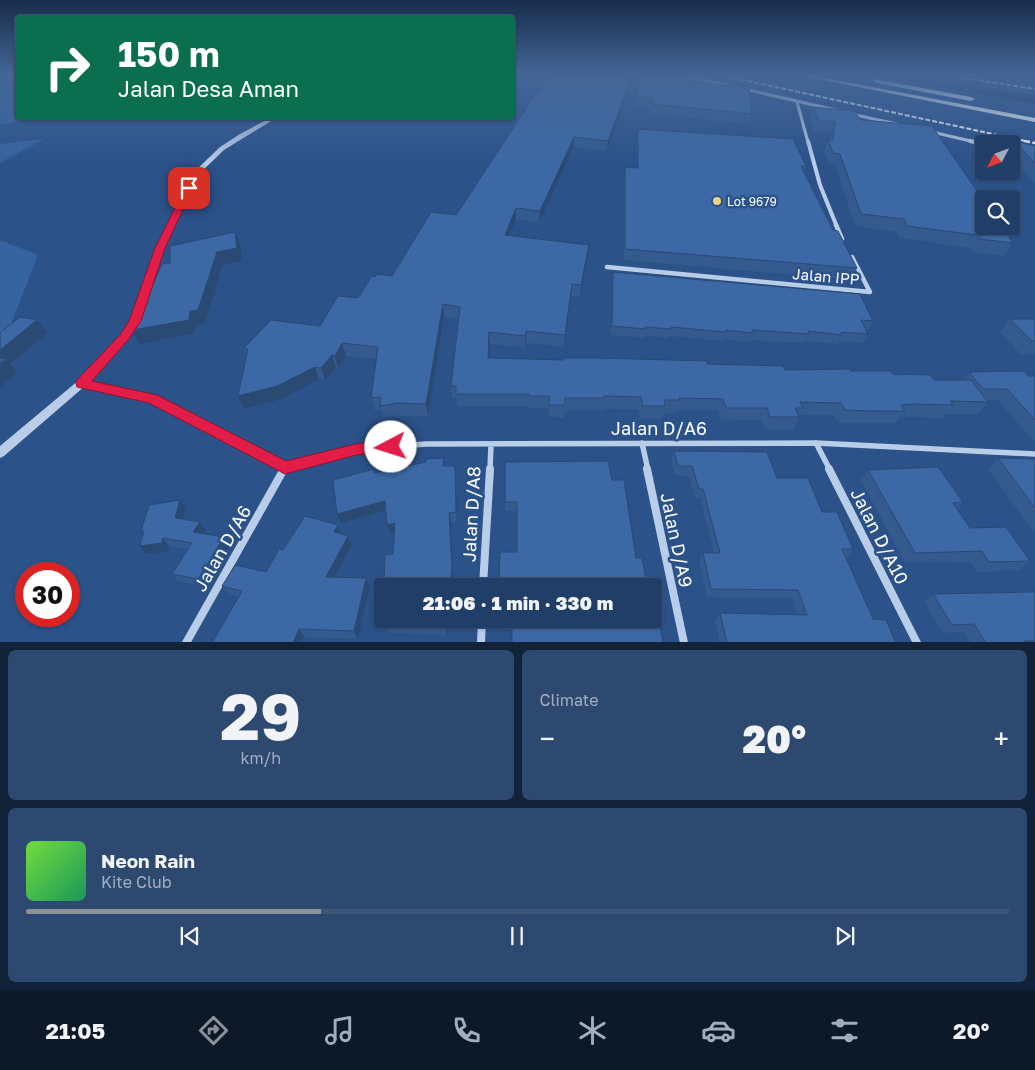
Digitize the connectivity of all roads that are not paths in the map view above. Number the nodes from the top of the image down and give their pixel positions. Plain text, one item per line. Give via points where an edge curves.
1 (798, 105) edge
2 (811, 105) edge
3 (945, 105) edge
4 (957, 105) edge
5 (968, 105) edge
6 (1003, 105) edge
7 (1019, 108) dead end
8 (840, 111) edge
9 (849, 113) edge
10 (1035, 118) edge
11 (269, 120) edge
12 (902, 125) edge
13 (1035, 126) edge
14 (930, 131) edge
15 (975, 142) edge
16 (845, 244) edge
17 (849, 252) edge
18 (607, 267) dead end
19 (82, 383) junction
20 (642, 443) junction
21 (816, 443) junction
22 (491, 444) junction
23 (0, 453) edge
24 (1035, 454) edge
25 (285, 467) junction
26 (484, 578) edge
27 (482, 628) edge
28 (186, 642) edge
29 (481, 642) edge
30 (684, 642) edge
31 (917, 642) edge

1 - 16 street via 820,185
2 - 8 street
3 - 13 highway
4 - 10 highway
5 - 10 highway
6 - 7 highway
9 - 12 street
11 - 19 street via 238,136 196,173 160,248 135,321
14 - 15 street
17 - 18 street, Jalan IPP via 870,292
19 - 23 street
19 - 25 street via 152,399
20 - 21 street, Jalan D/A6
20 - 22 street, Jalan D/A6
20 - 30 street, Jalan D/A9
21 - 24 street, Jalan D/A6
21 - 31 street, Jalan D/A10
22 - 25 street, Jalan D/A6 via 426,444 356,450
22 - 26 street, Jalan D/A8
25 - 28 street, Jalan D/A6
27 - 29 street

